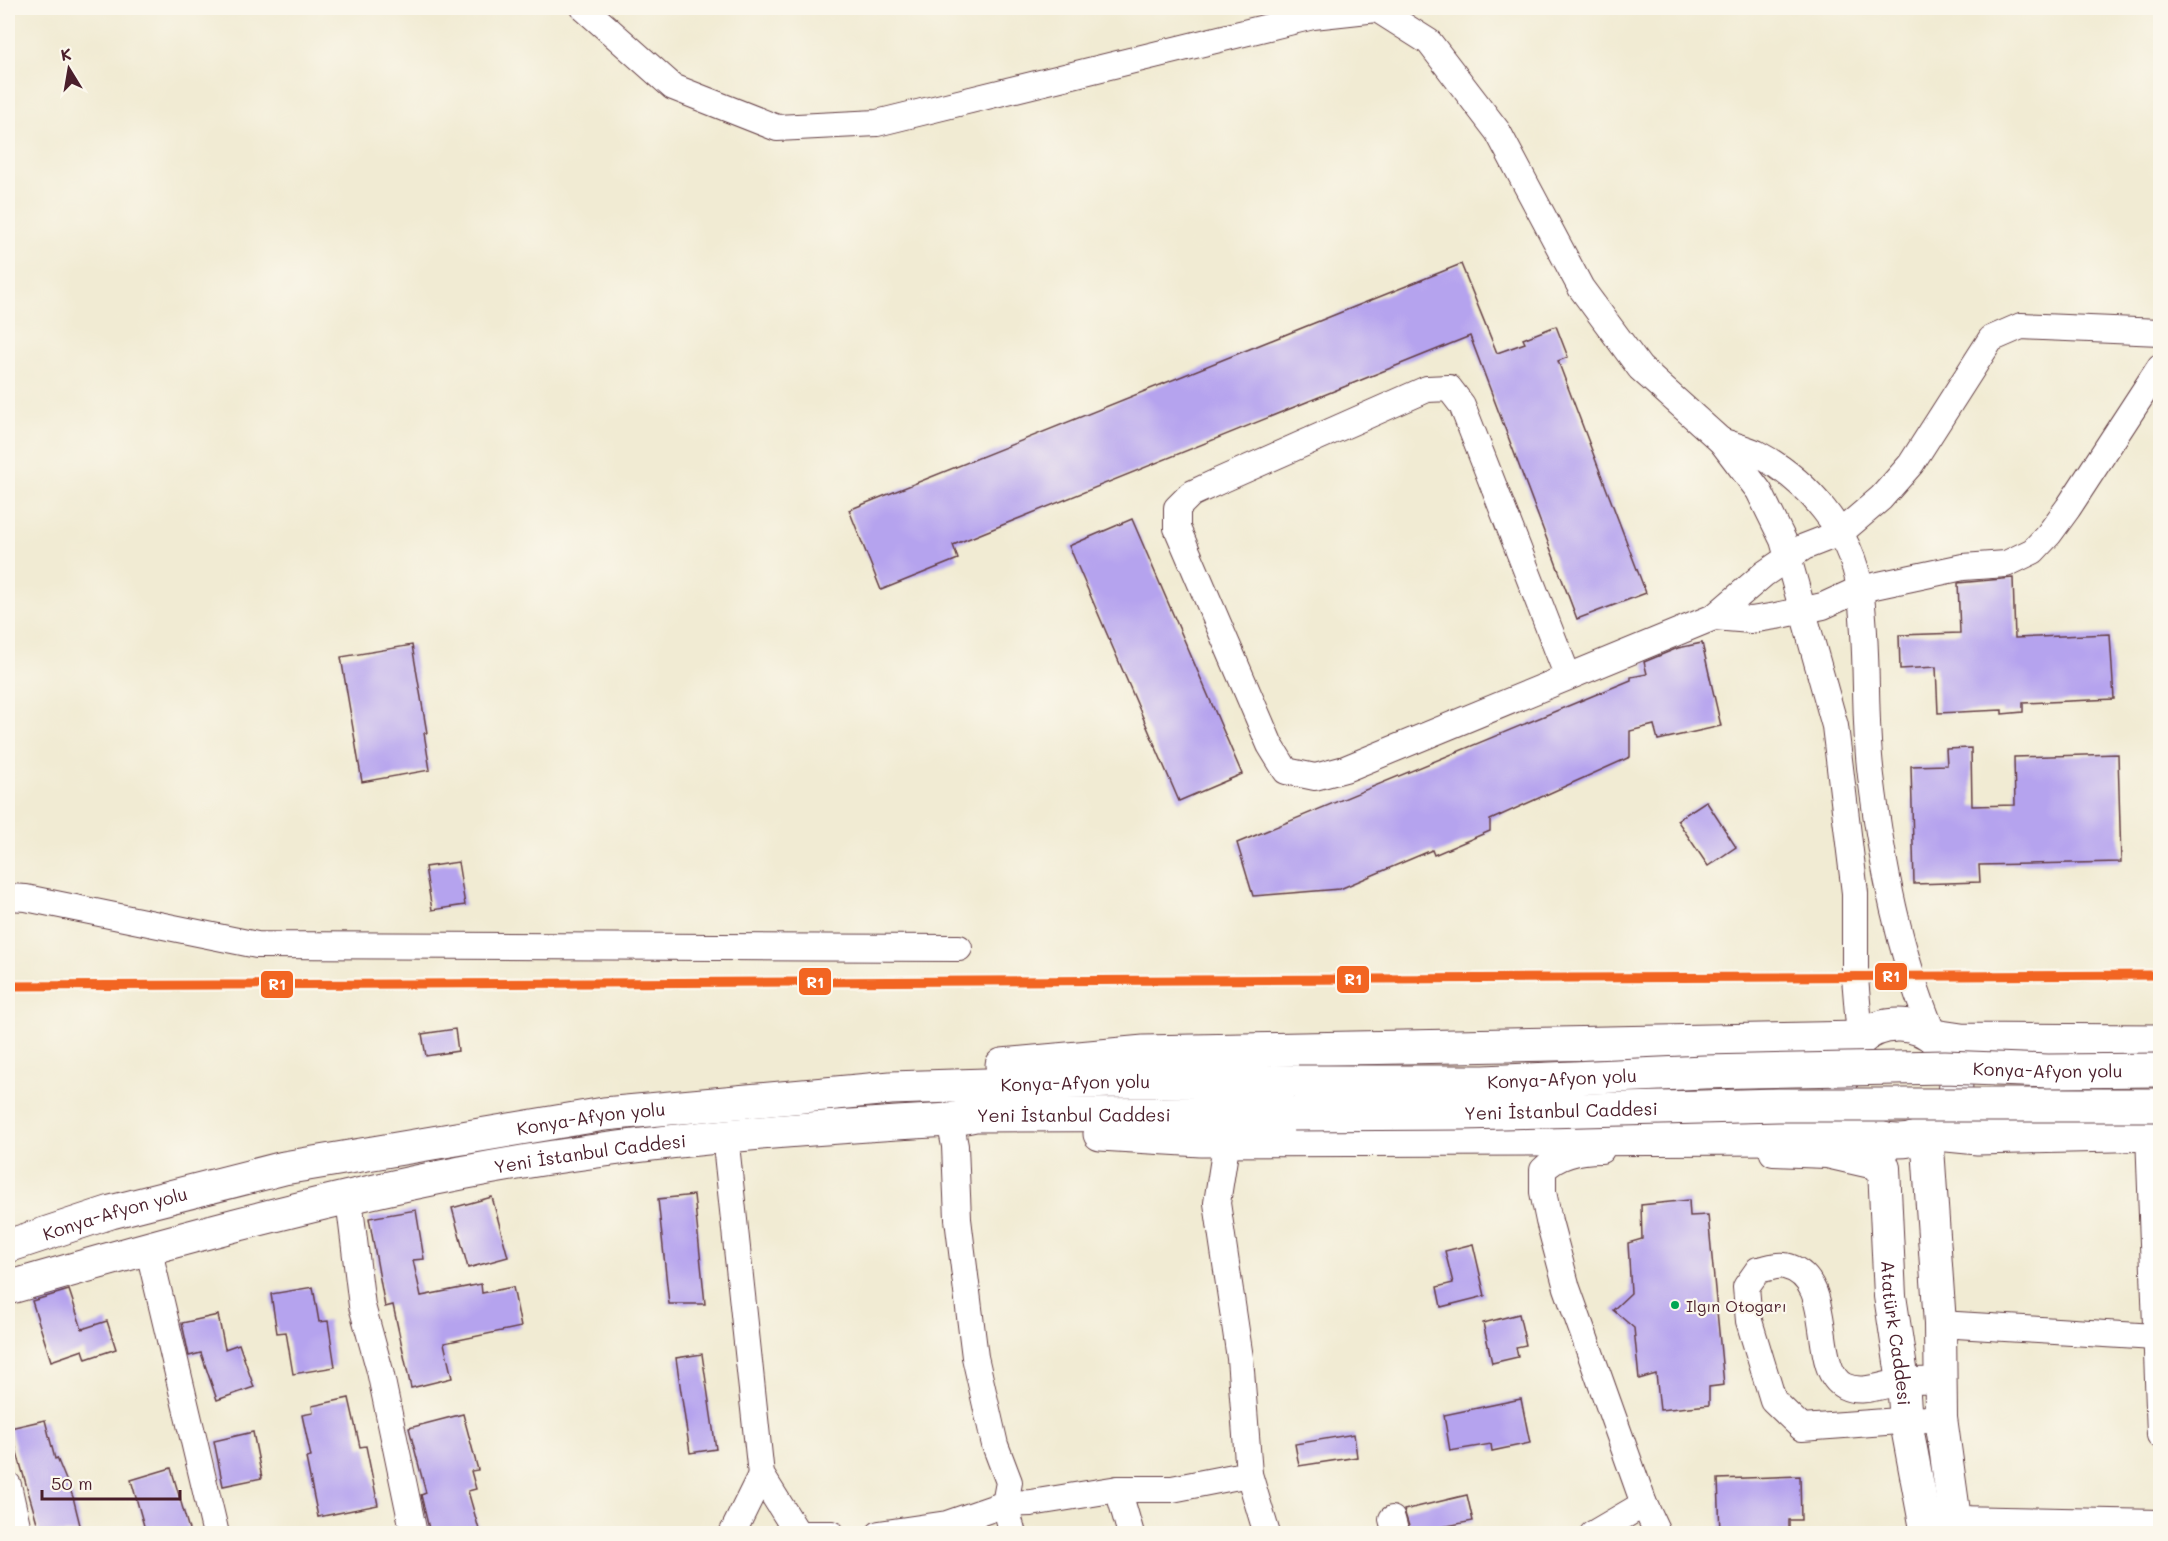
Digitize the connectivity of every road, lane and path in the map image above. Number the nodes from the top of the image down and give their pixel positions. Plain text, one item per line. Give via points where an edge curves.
1 (584, 8) edge
2 (1409, 15) edge
3 (2160, 332) edge
4 (2160, 367) edge
5 (1721, 441) junction
6 (1840, 533) junction
7 (1789, 558) junction
8 (1860, 589) junction
9 (1803, 608) junction
10 (1714, 617) junction
11 (1568, 677) junction
12 (8, 897) edge
13 (959, 948) dead end
14 (1934, 1036) junction
15 (1860, 1038) junction
16 (2160, 1041) edge
17 (2160, 1070) edge
18 (891, 1088) junction
19 (950, 1119) junction
20 (2157, 1124) edge
21 (1927, 1133) junction
22 (1871, 1134) junction
23 (725, 1135) junction
24 (1545, 1137) junction
25 (1227, 1139) junction
26 (1884, 1168) junction
27 (1543, 1170) junction
28 (349, 1199) junction
29 (8, 1246) edge
30 (148, 1247) junction
31 (8, 1288) edge
32 (2157, 1291) edge
33 (1940, 1324) junction
34 (2155, 1337) junction
35 (1939, 1381) junction
36 (1904, 1382) junction
37 (1941, 1418) junction
38 (1906, 1422) junction
39 (2160, 1435) edge
40 (1249, 1474) junction
41 (761, 1475) junction
42 (8, 1485) edge
43 (1118, 1489) junction
44 (1005, 1504) junction
45 (1644, 1504) junction
46 (2160, 1522) edge
47 (1958, 1526) edge
48 (19, 1533) edge
49 (216, 1533) edge
50 (414, 1533) edge
51 (732, 1533) edge
52 (794, 1533) edge
53 (832, 1533) edge
54 (890, 1533) edge
55 (1013, 1533) edge
56 (1131, 1533) edge
57 (1267, 1533) edge
58 (1593, 1533) edge
59 (1658, 1533) edge
60 (1927, 1533) edge

1 - 2 street via 673,87 777,128 877,123 1313,16 1377,9
2 - 5 street via 1498,132 1581,288 1640,368
3 - 6 street via 2021,326 1991,339 1911,464 1881,498
4 - 8 street via 2068,508 2033,551 2006,564 1963,567
5 - 6 street via 1754,452 1807,490
5 - 7 street via 1759,492
6 - 7 street via 1804,547
6 - 8 street
7 - 9 street
7 - 10 street
8 - 9 street via 1823,606
8 - 14 street via 1871,774 1886,869 1910,976
9 - 10 street via 1751,620
9 - 15 street via 1835,726 1855,893
10 - 11 street
11 - 11 street via 1345,769 1315,777 1286,771 1270,745 1178,528 1177,508 1191,494 1427,389 1449,388 1462,405
12 - 13 street via 257,945
14 - 15 highway via 1916,1027 1897,1024 1877,1028
14 - 16 highway via 1961,1040
14 - 21 highway via 1949,1053 1956,1075 1955,1098 1944,1118
15 - 18 highway via 1144,1052 970,1069
15 - 22 highway via 1846,1056 1840,1078 1843,1100 1854,1120
17 - 18 highway, Konya-Afyon yolu, bridge via 1880,1068 1484,1082 1116,1081
18 - 29 highway, Konya-Afyon yolu via 604,1114 284,1168 111,1212
19 - 20 highway, Yeni İstanbul Caddesi, bridge via 975,1115 1464,1113 1778,1105
19 - 23 highway, Yeni İstanbul Caddesi
19 - 25 highway via 972,1129
19 - 44 street via 975,1357 995,1445 1009,1482
20 - 21 highway via 1978,1138
20 - 32 street
21 - 22 highway via 1909,1140
21 - 33 main road, Atatürk Caddesi
22 - 24 highway via 1806,1138
22 - 26 main road, Atatürk Caddesi
23 - 28 highway, Yeni İstanbul Caddesi via 461,1173
23 - 41 street
24 - 25 highway
24 - 27 street
25 - 40 street via 1217,1203 1240,1358
26 - 27 street via 1827,1155 1585,1150 1552,1160
26 - 36 main road, Atatürk Caddesi via 1890,1296
27 - 45 street via 1549,1221 1567,1288
28 - 30 highway, Yeni İstanbul Caddesi
28 - 50 street via 362,1306 380,1371
30 - 31 highway, Yeni İstanbul Caddesi
30 - 49 street
32 - 34 street
33 - 34 street
33 - 35 main road, Atatürk Caddesi
34 - 39 street
35 - 36 street
35 - 37 main road, Atatürk Caddesi
36 - 38 main road, Atatürk Caddesi
36 - 38 street via 1860,1390 1844,1386 1832,1374 1814,1290 1801,1272 1783,1265 1758,1270 1746,1287 1749,1321 1773,1400 1802,1428
37 - 38 street
37 - 47 main road, Atatürk Caddesi
38 - 60 main road, Atatürk Caddesi
40 - 43 street via 1172,1489
40 - 57 street
41 - 51 street
41 - 52 street
42 - 48 street
43 - 44 street
43 - 56 street
44 - 54 street via 947,1524
44 - 55 street
45 - 58 street
45 - 59 street
46 - 47 street
52 - 53 street

